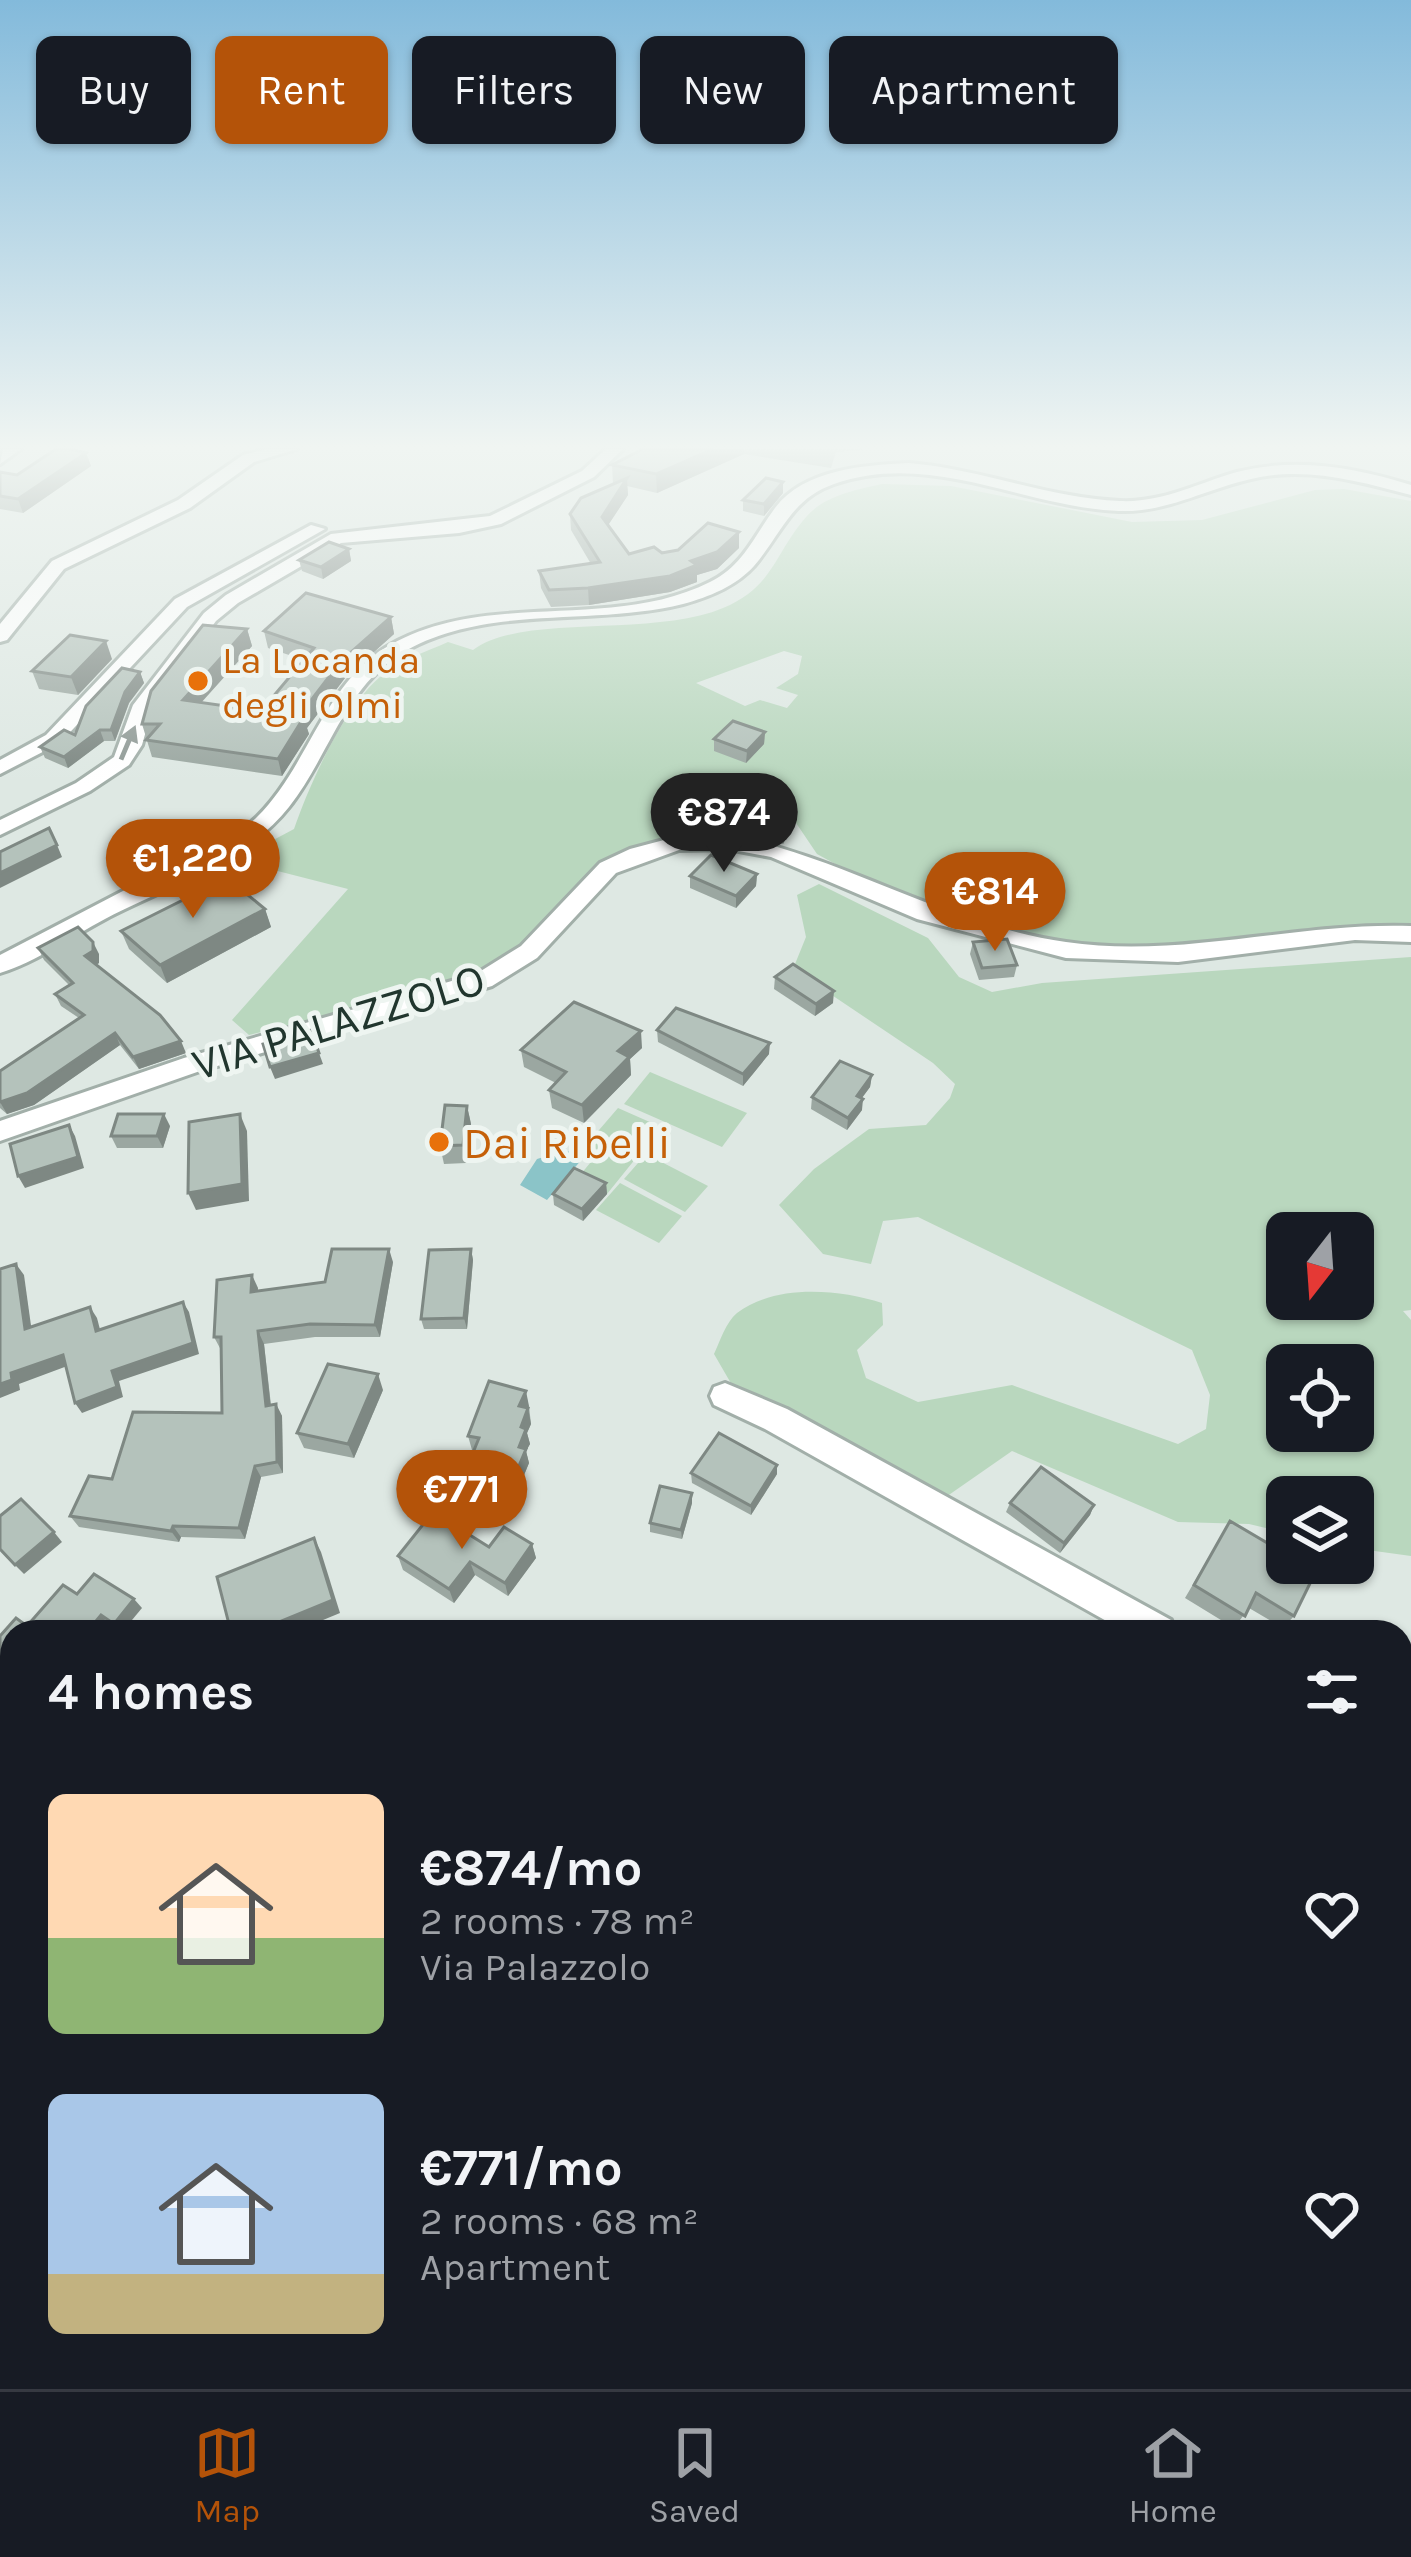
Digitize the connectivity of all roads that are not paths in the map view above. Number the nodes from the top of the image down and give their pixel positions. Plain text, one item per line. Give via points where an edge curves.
1 (67, 560) edge
2 (258, 560) edge
3 (298, 560) edge
4 (749, 560) edge
5 (0, 636) edge
6 (0, 768) edge
7 (0, 828) edge
8 (1411, 934) edge
9 (0, 965) edge
10 (0, 1131) edge
11 (724, 1396) dead end
12 (1137, 1620) edge

1 - 5 street
2 - 6 street via 182,603 53,740
7 -> 3 street via 122,760 146,702 214,612
4 - 9 street via 696,594 482,621 399,647 350,688 292,789 259,827
8 - 10 street, VIA PALAZZOLO via 1355,932 1178,954 1066,950 925,914 776,850 680,843 608,868 537,944 484,980 193,1064
11 - 12 street

